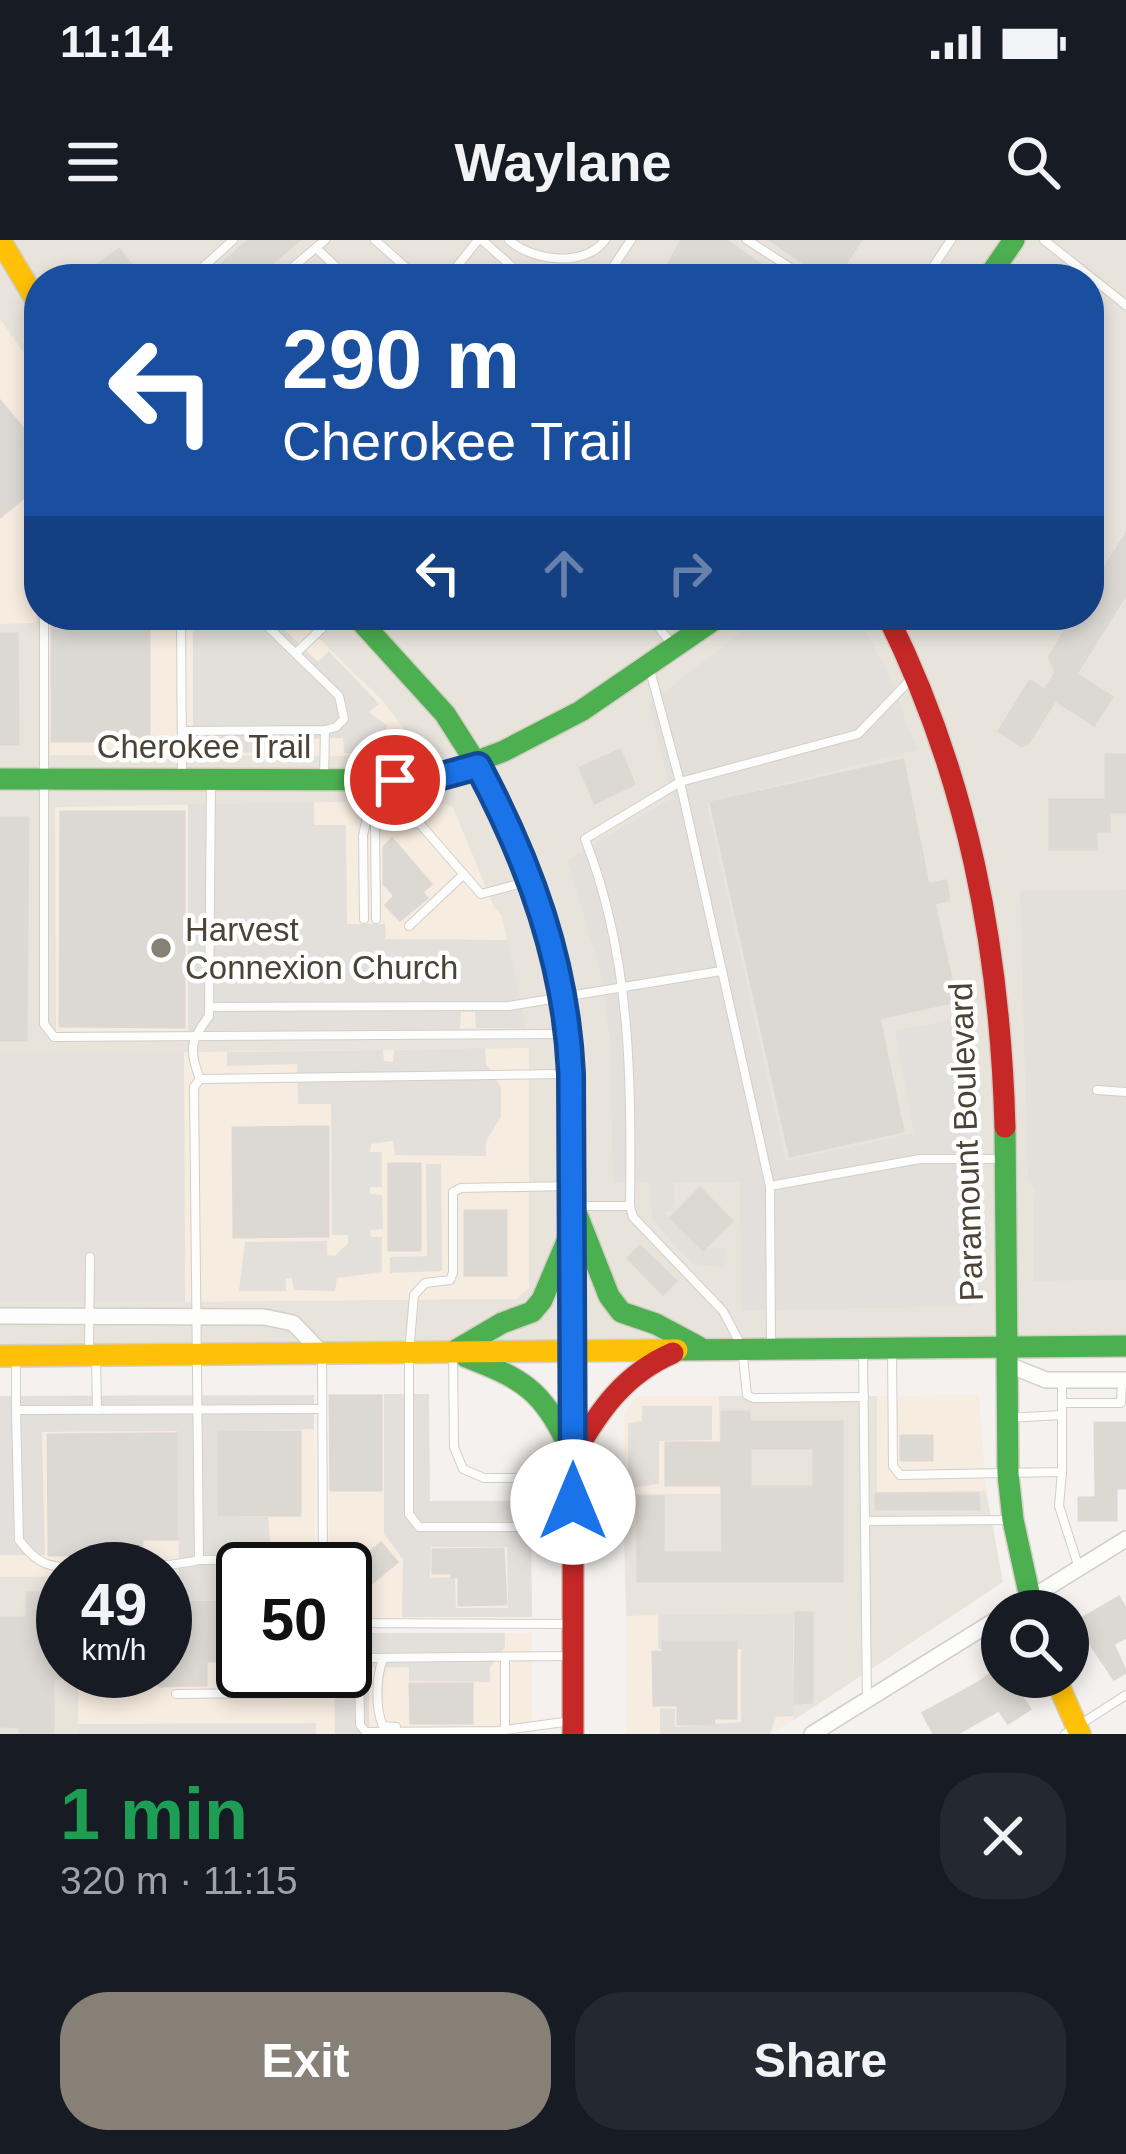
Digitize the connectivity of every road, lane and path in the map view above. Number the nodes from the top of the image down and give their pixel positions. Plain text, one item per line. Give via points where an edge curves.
1 (0, 240) edge
2 (233, 240) edge
3 (325, 240) edge
4 (375, 240) edge
5 (480, 240) edge
6 (509, 240) edge
7 (604, 240) edge
8 (1044, 240) edge
9 (750, 241) edge
10 (316, 248) junction
11 (207, 264) edge
12 (297, 264) edge
13 (333, 264) edge
14 (402, 264) edge
15 (460, 264) edge
16 (508, 264) edge
17 (785, 264) edge
18 (1074, 264) edge
19 (24, 280) edge
20 (44, 630) edge
21 (181, 630) edge
22 (272, 630) edge
23 (320, 630) edge
24 (369, 630) edge
25 (661, 630) edge
26 (701, 630) edge
27 (894, 630) edge
28 (676, 648) junction
29 (296, 653) junction
30 (649, 667) junction
31 (915, 675) junction
32 (325, 730) junction
33 (182, 731) junction
34 (478, 766) junction
35 (0, 778) edge
36 (44, 778) junction
37 (182, 778) junction
38 (211, 779) junction
39 (324, 780) junction
40 (364, 780) junction
41 (680, 782) junction
42 (371, 820) junction
43 (464, 874) junction
44 (531, 881) junction
45 (364, 919) dead end
46 (376, 919) dead end
47 (409, 926) dead end
48 (721, 970) junction
49 (622, 988) junction
50 (565, 998) junction
51 (210, 1007) junction
52 (569, 1033) junction
53 (194, 1037) junction
54 (571, 1074) junction
55 (200, 1079) junction
56 (1097, 1090) dead end
57 (1126, 1092) edge
58 (1005, 1159) junction
59 (770, 1186) junction
60 (630, 1206) junction
61 (573, 1207) junction
62 (90, 1257) dead end
63 (0, 1316) edge
64 (90, 1316) junction
65 (197, 1316) junction
66 (1126, 1346) edge
67 (742, 1347) junction
68 (771, 1347) junction
69 (694, 1348) junction
70 (863, 1348) junction
71 (892, 1348) junction
72 (573, 1351) junction
73 (409, 1352) junction
74 (453, 1352) junction
75 (322, 1353) junction
76 (198, 1354) junction
77 (1004, 1355) junction
78 (8, 1356) edge
79 (93, 1356) junction
80 (1062, 1380) junction
81 (1124, 1380) edge
82 (864, 1397) junction
83 (1062, 1403) junction
84 (322, 1409) junction
85 (16, 1410) junction
86 (97, 1410) junction
87 (198, 1411) junction
88 (1062, 1415) junction
89 (1005, 1418) junction
90 (573, 1467) junction
91 (1062, 1472) junction
92 (1008, 1474) junction
93 (1013, 1520) junction
94 (864, 1521) junction
95 (573, 1527) junction
96 (1126, 1539) edge
97 (323, 1542) edge
98 (199, 1560) junction
99 (216, 1561) edge
100 (1079, 1568) junction
101 (1022, 1590) edge
102 (1048, 1590) edge
103 (372, 1623) edge
104 (573, 1624) junction
105 (981, 1629) edge
106 (573, 1656) junction
107 (384, 1658) junction
108 (505, 1658) junction
109 (1126, 1695) edge
110 (1062, 1698) edge
111 (866, 1700) junction
112 (573, 1728) edge
113 (505, 1730) junction
114 (484, 1731) edge
115 (1074, 1732) edge
116 (812, 1734) edge

1 - 19 main road
2 - 11 lane
3 - 10 lane
4 - 14 lane
5 - 15 lane
5 - 16 lane
6 - 7 lane via 523,252 585,256
8 - 18 lane
9 - 17 lane
10 - 12 lane
10 - 13 lane
20 - 36 lane
21 - 33 lane
22 - 29 lane
23 - 29 lane
24 - 34 main road via 445,714
25 - 28 lane
26 - 28 main road, Cherokee Trail
27 - 31 main road, Paramount Boulevard
28 - 30 main road, Cherokee Trail
29 - 32 lane via 344,709 344,719
30 - 34 main road, Cherokee Trail
30 - 41 lane
31 - 41 lane via 859,734
31 - 58 main road, Paramount Boulevard via 987,917 1002,1030
32 - 33 lane
32 - 39 lane
33 - 37 lane
34 - 40 main road, Cherokee Trail via 427,780
34 - 44 main road
35 - 36 main road, Cherokee Trail
36 - 37 main road, Cherokee Trail
36 - 53 lane via 47,1032
37 - 38 main road, Cherokee Trail
38 - 39 main road, Cherokee Trail
38 - 51 lane
39 - 40 main road, Cherokee Trail
40 - 42 lane
41 - 48 lane
41 - 49 lane via 585,839
42 - 43 lane via 420,824
42 - 45 lane via 363,836
42 - 46 lane
43 - 44 lane via 487,895
43 - 47 lane
44 - 50 main road
48 - 49 lane
48 - 59 lane
49 - 50 lane
49 - 60 lane
50 - 51 lane via 509,1006
50 - 52 main road
51 - 53 lane
52 - 53 lane
52 - 54 main road
53 - 55 lane
54 - 55 lane
54 - 61 main road
55 - 65 lane
56 - 57 lane
58 - 59 lane via 920,1159
58 - 77 main road, Paramount Boulevard
59 - 68 lane
60 - 61 lane
60 - 67 lane via 708,1292
61 - 69 main road via 622,1312
61 - 72 main road
61 - 73 lane via 454,1192 453,1273 417,1287
61 - 74 main road via 542,1300
62 - 64 lane
63 - 64 street
64 - 65 street
64 - 79 lane
65 - 75 street via 292,1323
65 - 76 lane
66 - 77 main road
67 - 68 main road
67 - 69 main road
67 - 82 lane via 744,1387 754,1398
68 - 70 main road
69 - 72 main road
69 - 90 main road via 624,1379
70 - 71 main road
70 - 82 lane
71 - 77 main road
71 - 92 lane via 895,1472
72 - 74 main road
72 - 90 main road
73 - 74 main road
73 - 75 main road
73 - 95 lane via 412,1522
74 - 90 main road via 529,1381 552,1411
74 - 90 lane via 454,1447 463,1469 484,1478
75 - 76 main road
75 - 84 lane
76 - 79 main road
76 - 87 lane
77 - 80 street via 1046,1380
77 - 89 main road, Paramount Boulevard
78 - 79 main road
78 - 85 lane
79 - 86 lane
80 - 81 street
80 - 83 lane
81 - 83 lane via 1121,1403
82 - 94 lane
83 - 88 lane
84 - 87 lane
84 - 97 lane
85 - 86 lane
85 - 98 lane via 19,1540 27,1551 67,1566
86 - 87 lane
87 - 98 lane
88 - 89 lane
88 - 91 lane
89 - 92 main road, Paramount Boulevard
90 - 95 main road
91 - 92 lane
91 - 100 lane via 1059,1506
92 - 93 main road, Paramount Boulevard
93 - 94 lane
93 - 101 main road, Paramount Boulevard
94 - 111 lane
95 - 104 main road
96 - 100 street
98 - 99 lane
100 - 102 street
103 - 104 lane
104 - 106 main road
105 - 111 street
106 - 108 lane
106 - 112 main road
107 - 108 lane
107 - 114 lane via 383,1726
107 - 114 lane via 359,1664 360,1725 367,1732
108 - 113 lane
109 - 115 lane
110 - 115 main road
111 - 116 street
112 - 113 lane
113 - 114 lane

